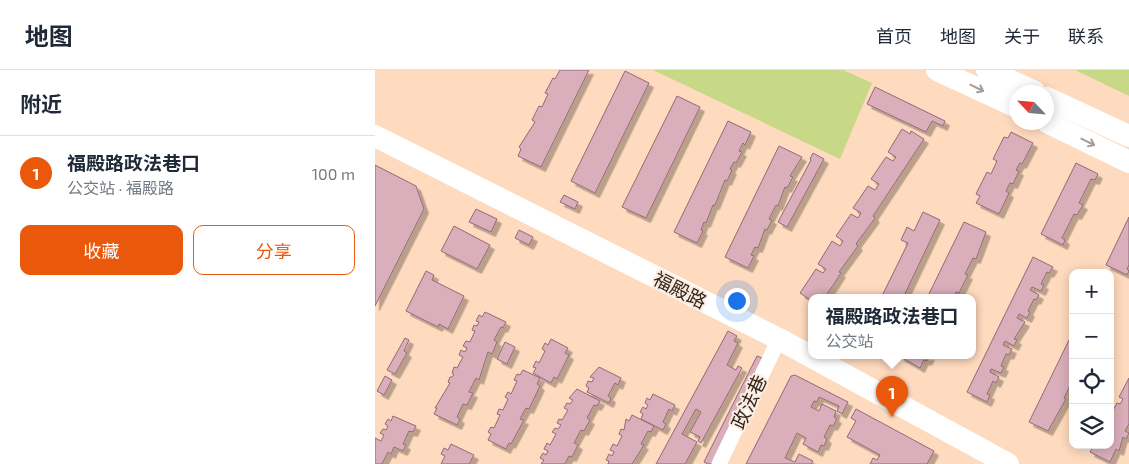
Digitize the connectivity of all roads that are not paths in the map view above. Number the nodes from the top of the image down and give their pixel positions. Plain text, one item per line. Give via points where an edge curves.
1 (937, 70) edge
2 (987, 70) edge
3 (1020, 85) edge
4 (1054, 101) edge
5 (1009, 103) edge
6 (1054, 125) edge
7 (375, 136) edge
8 (1129, 136) edge
9 (1129, 162) edge
10 (779, 339) junction
11 (808, 355) edge
12 (816, 359) edge
13 (719, 464) edge
14 (1008, 464) edge

1 -> 5 street
2 - 3 street
4 - 8 street
6 -> 9 street
7 - 10 street, 福殿路
10 - 11 street, 福殿路
10 - 13 street, 政法巷
12 - 14 street, 福殿路

